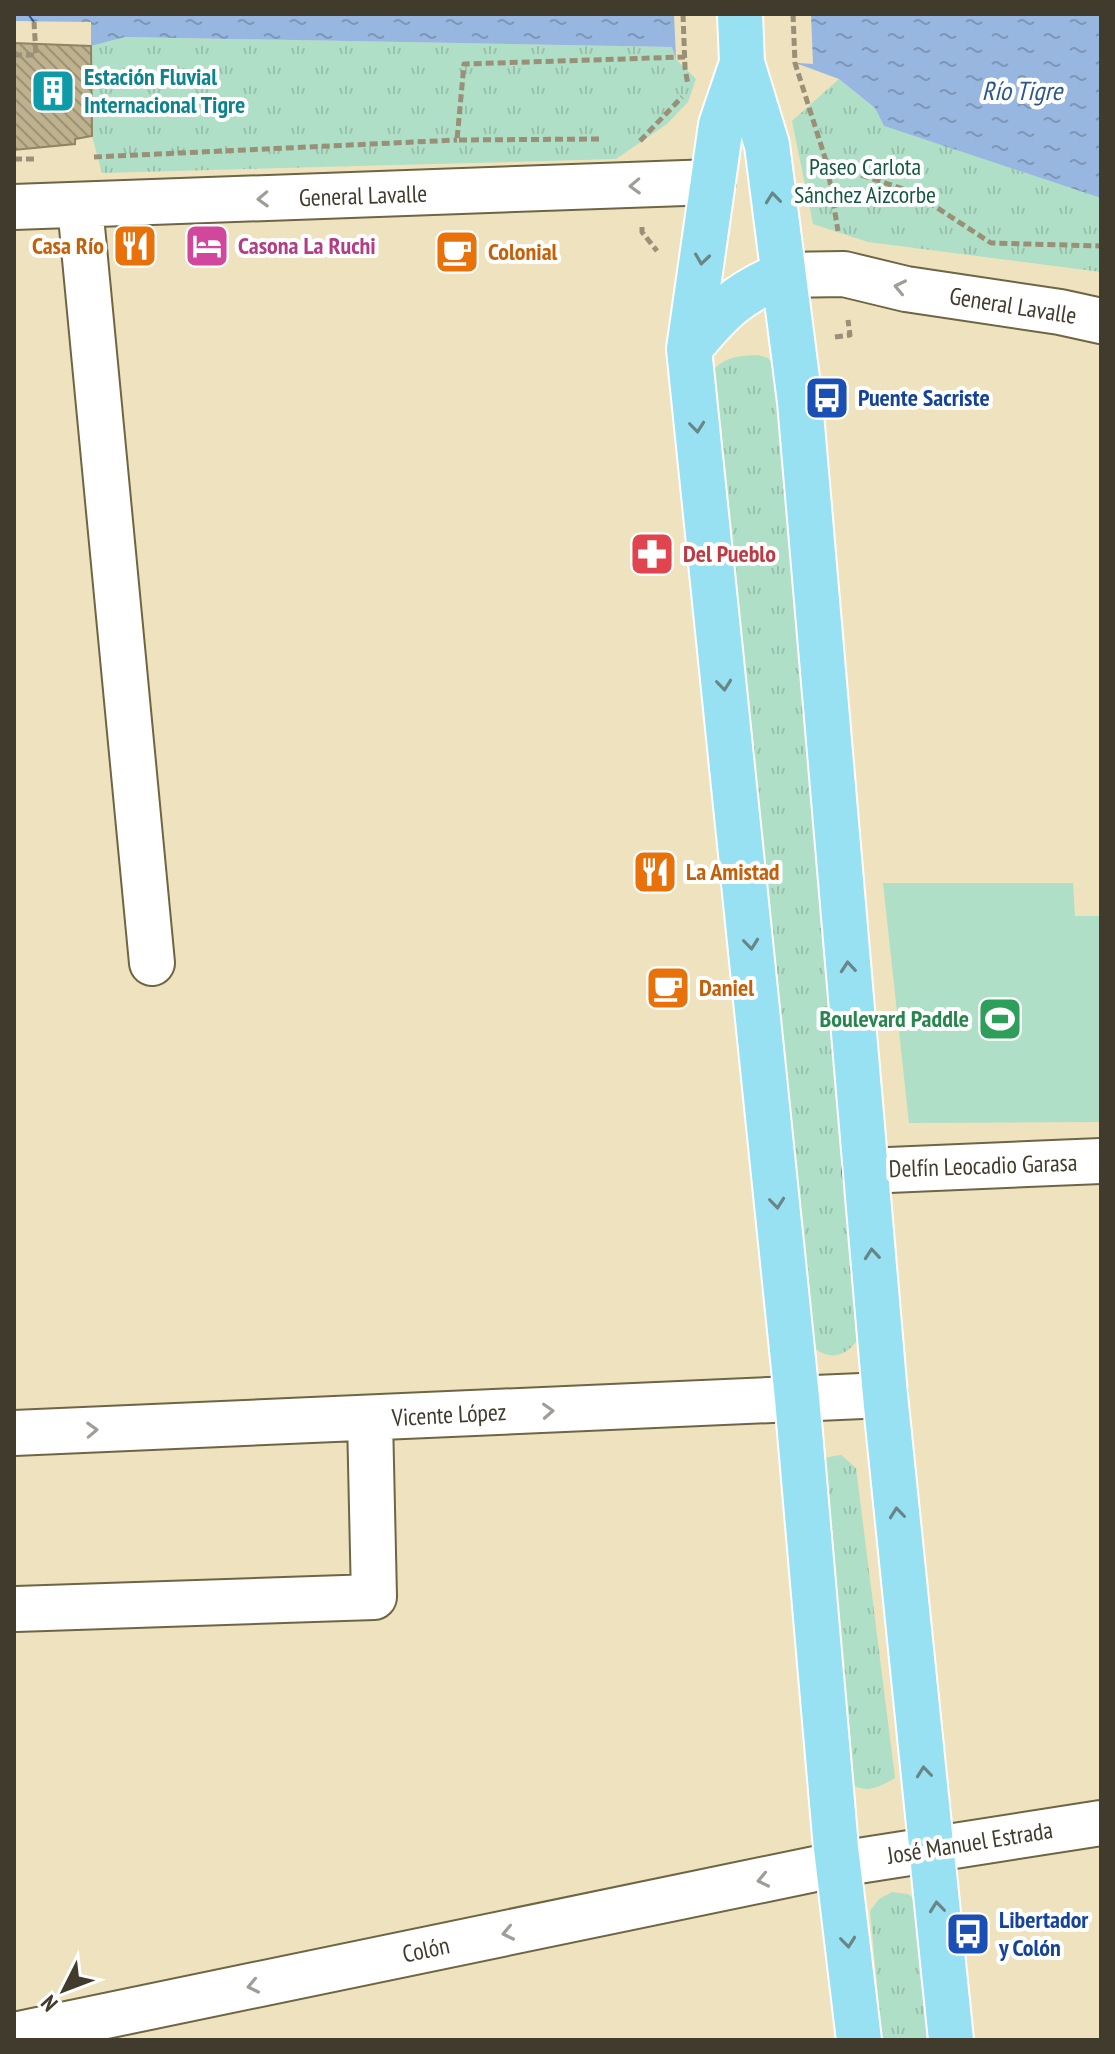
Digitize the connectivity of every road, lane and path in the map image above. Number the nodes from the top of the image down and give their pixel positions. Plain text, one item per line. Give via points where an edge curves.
1 (683, 14) edge
2 (740, 14) edge
3 (793, 14) edge
4 (34, 22) dead end
5 (14, 55) edge
6 (685, 57) junction
7 (742, 63) junction
8 (685, 68) dead end
9 (609, 139) dead end
10 (457, 140) junction
11 (85, 158) dead end
12 (14, 159) edge
13 (41, 159) dead end
14 (827, 164) junction
15 (713, 182) junction
16 (80, 206) junction
17 (14, 207) edge
18 (1101, 246) edge
19 (844, 274) junction
20 (782, 275) junction
21 (1101, 321) edge
22 (850, 335) dead end
23 (689, 349) junction
24 (152, 963) dead end
25 (1101, 1161) edge
26 (865, 1171) junction
27 (885, 1395) junction
28 (797, 1398) junction
29 (370, 1419) junction
30 (14, 1433) edge
31 (16, 1609) edge
32 (1101, 1823) edge
33 (932, 1849) junction
34 (839, 1864) junction
35 (14, 2035) edge
36 (859, 2040) edge
37 (951, 2040) edge

1 - 6 path
2 - 7 main road
3 - 14 path via 795,63
4 - 5 path via 36,55
6 - 8 path
6 - 10 path via 464,64
7 - 15 main road via 721,125
20 -> 7 main road via 767,145
9 - 10 path
10 - 11 path
12 - 13 path
14 - 18 path via 913,192 991,243
14 - 19 path
15 -> 16 street, General Lavalle
15 -> 23 main road
16 - 17 street, General Lavalle
16 - 24 street
19 - 20 street, General Lavalle
21 -> 19 street, General Lavalle
19 - 22 path
20 - 23 main road via 725,307
26 -> 20 main road via 800,402
23 -> 28 main road
25 - 26 street, Delfín Leocadio Garasa
27 -> 26 main road
27 - 28 street, Vicente López
33 -> 27 main road
29 -> 28 street, Vicente López
28 - 34 main road
30 -> 29 street, Vicente López
29 - 31 street via 374,1597
32 - 33 street, José Manuel Estrada
33 - 34 street, José Manuel Estrada
37 -> 33 main road
34 -> 35 street, Colón
34 -> 36 main road

